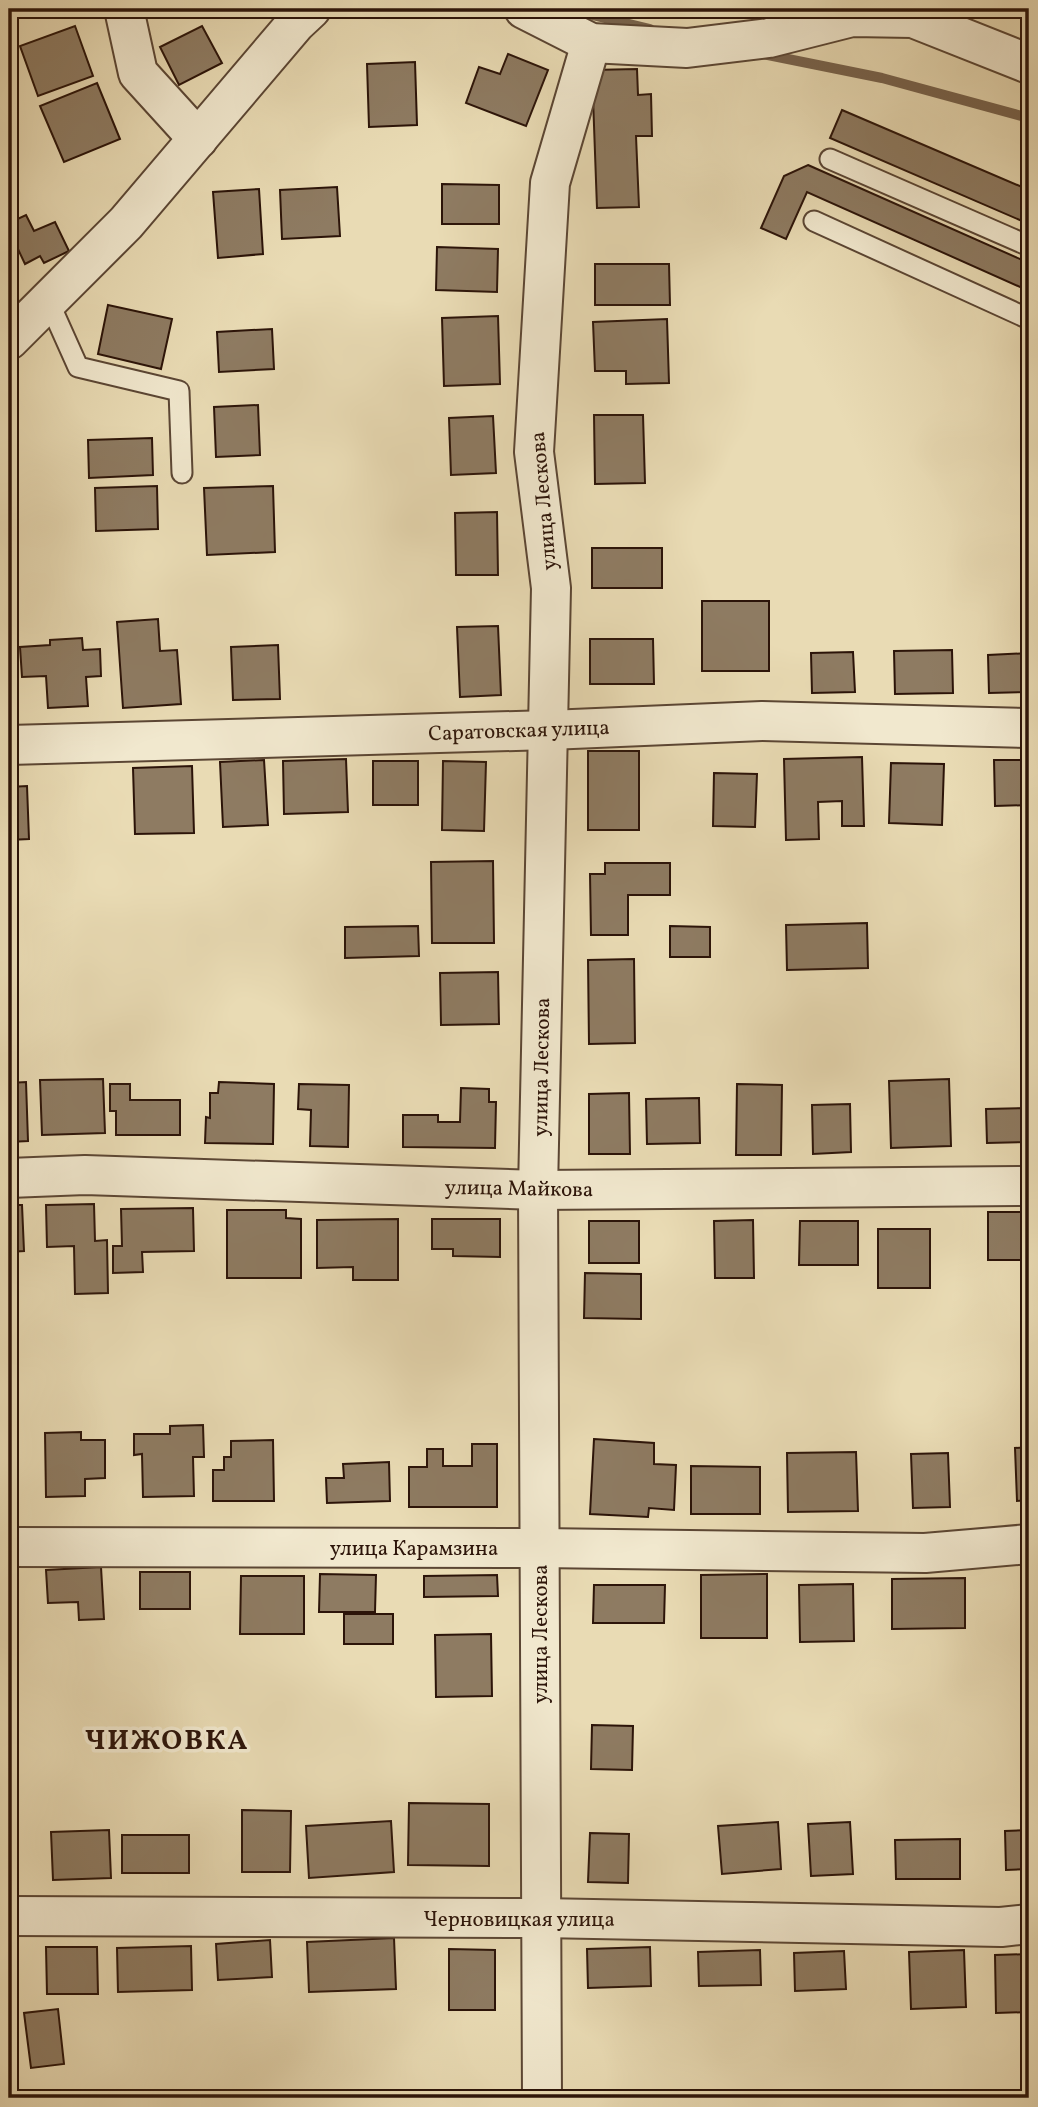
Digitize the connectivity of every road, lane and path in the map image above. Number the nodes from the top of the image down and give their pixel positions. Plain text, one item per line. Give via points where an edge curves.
1 (124, 9) edge
2 (311, 9) edge
3 (524, 9) edge
4 (591, 43) junction
5 (1029, 64) edge
6 (198, 139) junction
7 (830, 159) dead end
8 (814, 222) dead end
9 (1029, 246) edge
10 (48, 300) junction
11 (1029, 319) edge
12 (9, 340) edge
13 (183, 473) dead end
14 (1029, 728) edge
15 (549, 730) junction
16 (9, 745) edge
17 (9, 1178) edge
18 (1029, 1186) edge
19 (538, 1190) junction
20 (1029, 1544) edge
21 (9, 1547) edge
22 (540, 1548) junction
23 (9, 1916) edge
24 (541, 1918) junction
25 (1029, 1924) edge
26 (542, 2098) edge

1 - 6 street via 138,74
2 - 6 street
3 - 4 street
4 - 5 street via 687,48 769,38 852,18 913,18
4 - 15 street, улица Лескова via 550,183 534,452 551,588
6 - 10 street via 126,223
7 - 9 lane
8 - 11 lane
10 - 12 street
10 - 13 lane via 78,367 179,391
14 - 15 street, Саратовская улица via 762,721
15 - 16 street, Саратовская улица
15 - 19 street, улица Лескова
17 - 19 street, улица Майкова via 85,1175
18 - 19 street, улица Майкова
19 - 22 street, улица Лескова
20 - 22 street, улица Карамзина via 925,1553
21 - 22 street, улица Карамзина
22 - 24 street, улица Лескова
23 - 24 street, Черновицкая улица
24 - 25 street, Черновицкая улица
24 - 26 street, улица Лескова

